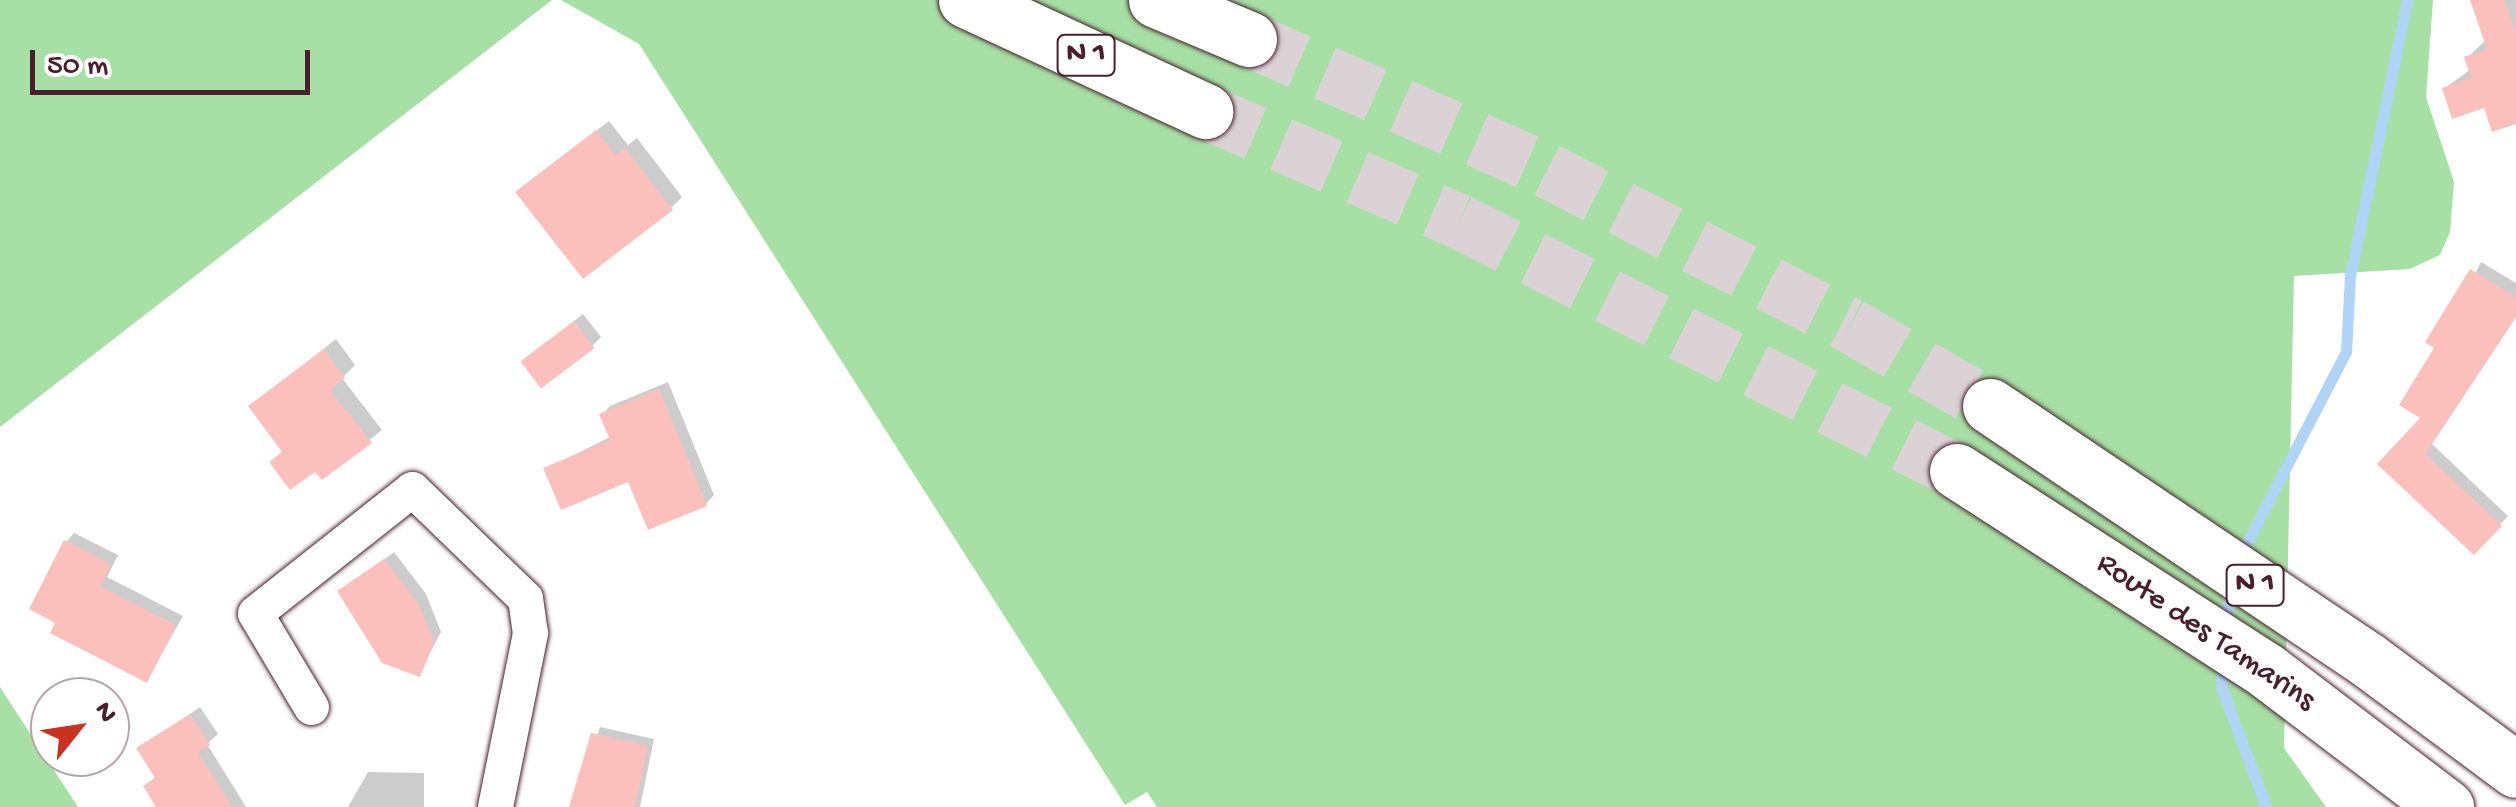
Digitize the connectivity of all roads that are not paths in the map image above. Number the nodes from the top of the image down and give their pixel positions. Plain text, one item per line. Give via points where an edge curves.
1 (966, 0) edge
2 (1156, 0) edge
3 (1249, 39) tunnel mouth
4 (1205, 110) tunnel mouth
5 (1990, 406) tunnel mouth
6 (1957, 472) tunnel mouth
7 (310, 707) dead end
8 (2516, 770) edge
9 (495, 807) edge
10 (2446, 807) edge

1 - 4 highway, N 1
2 - 3 highway
5 - 8 highway, Route des Tamarins / N 1 via 2368,660
6 - 10 highway, Route des Tamarins / N 1 via 2267,671
7 - 9 street via 255,614 412,489 525,598 530,633

